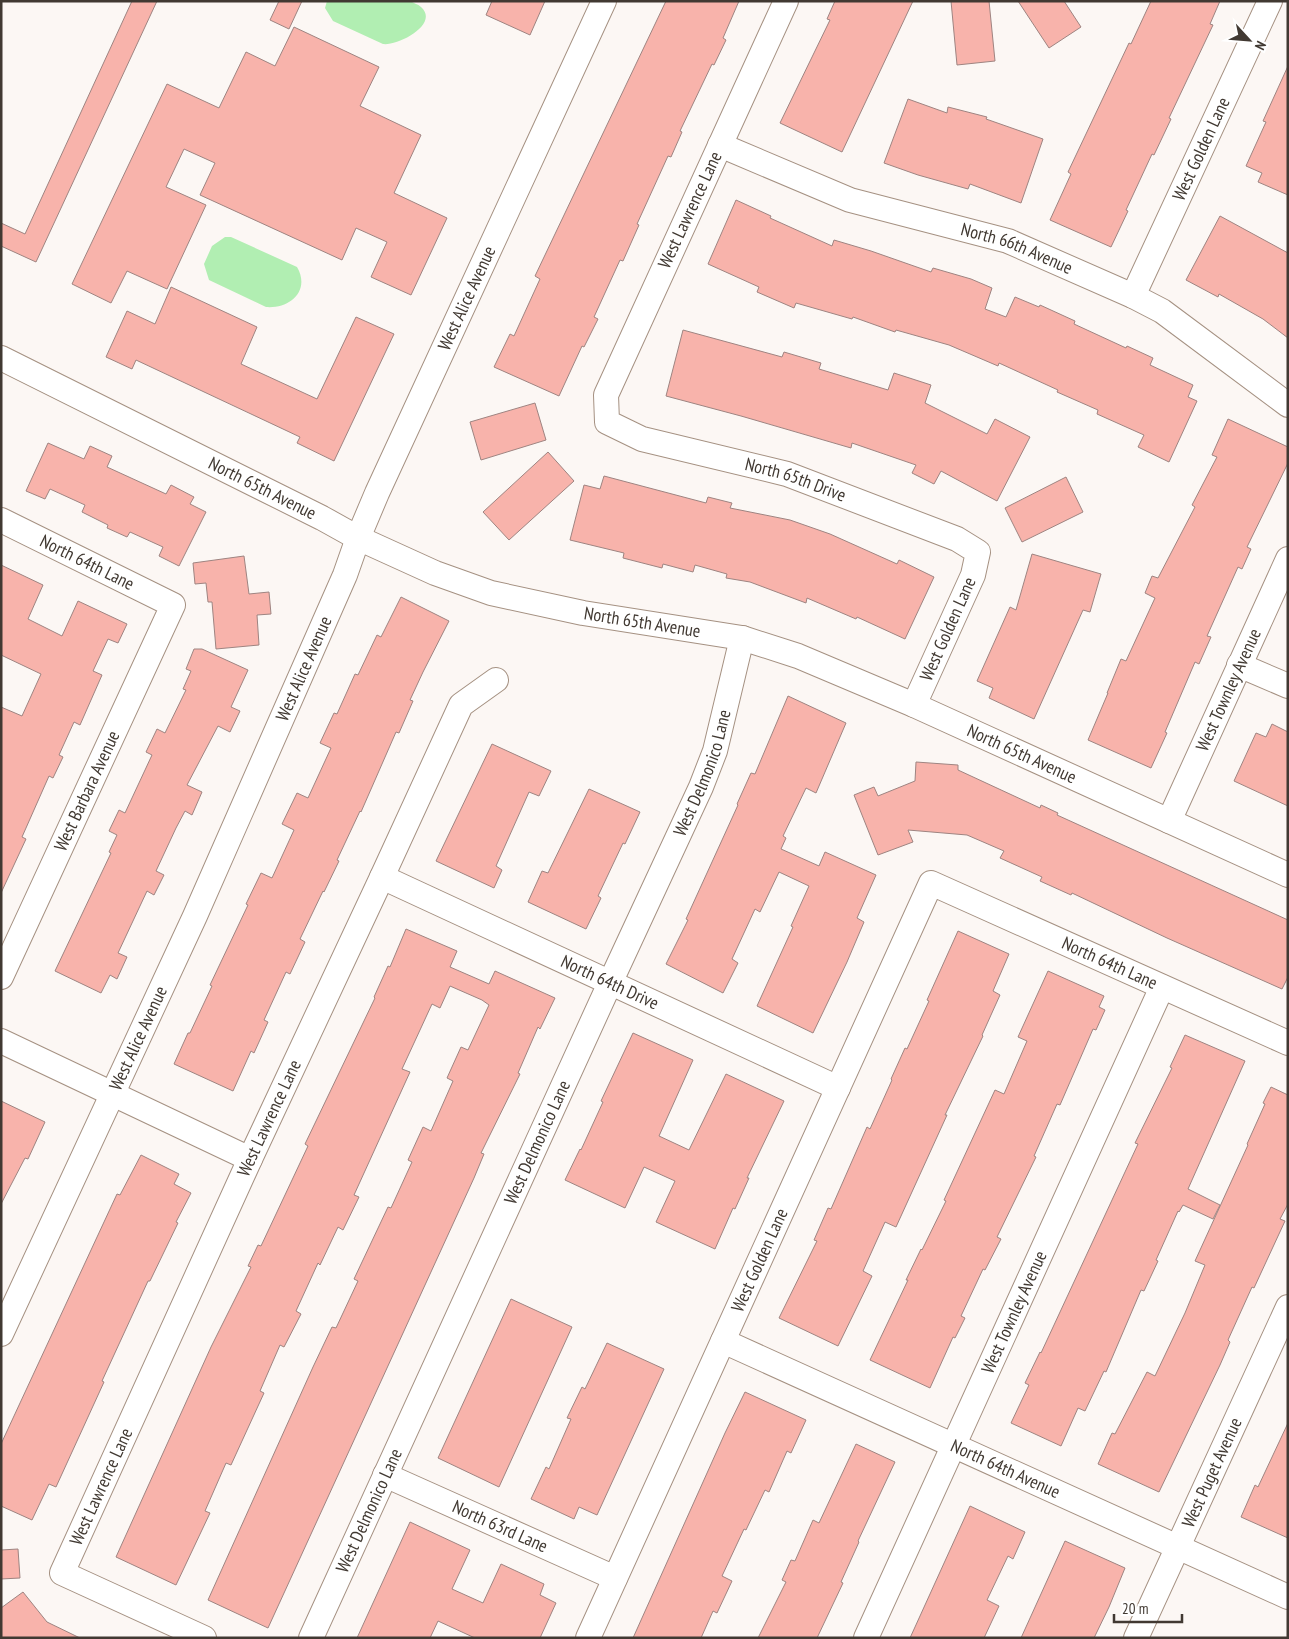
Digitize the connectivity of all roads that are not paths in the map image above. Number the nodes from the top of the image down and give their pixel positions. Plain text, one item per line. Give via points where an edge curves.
1 (604, 1) edge
2 (786, 1) edge
3 (1270, 1) edge
4 (720, 146) junction
5 (1133, 296) junction
6 (1, 358) edge
7 (1288, 405) edge
8 (607, 422) joint
9 (1, 520) edge
10 (358, 538) junction
11 (978, 552) joint
12 (1288, 559) edge
13 (173, 605) joint
14 (742, 638) junction
15 (1239, 664) junction
16 (496, 680) dead end
17 (1288, 686) edge
18 (914, 705) junction
19 (1168, 821) junction
20 (1288, 875) edge
21 (382, 877) junction
22 (931, 883) joint
23 (1, 977) edge
24 (610, 983) junction
25 (1162, 987) junction
26 (1, 1041) edge
27 (1288, 1043) edge
28 (838, 1088) junction
29 (112, 1094) junction
30 (250, 1159) junction
31 (1288, 1307) edge
32 (1, 1334) edge
33 (723, 1341) junction
34 (953, 1446) junction
35 (386, 1475) junction
36 (1178, 1547) junction
37 (615, 1578) junction
38 (1288, 1597) edge
39 (204, 1638) edge
40 (311, 1638) edge
41 (588, 1638) edge
42 (866, 1638) edge
43 (1136, 1638) edge

1 - 10 street, West Alice Avenue
2 - 4 street, West Lawrence Lane
3 - 5 street, West Golden Lane
4 - 5 street, North 66th Avenue via 850,200 1008,241
4 - 8 street, West Lawrence Lane via 606,395
5 - 7 street, North 66th Avenue via 1162,312
6 - 10 street, North 65th Avenue
8 - 11 street, North 65th Drive via 642,439 787,474 957,539
9 - 13 street, North 64th Lane
10 - 14 street, North 65th Avenue via 435,573 491,593 583,613
10 - 29 street, West Alice Avenue via 345,575 207,889
11 - 18 street, West Golden Lane via 974,575
12 - 15 street, West Townley Avenue
13 - 23 street, West Barbara Avenue
14 - 18 street, North 65th Avenue via 798,656
14 - 24 street, West Delmonico Lane via 715,751
15 - 17 street
15 - 19 street, West Townley Avenue
16 - 21 street, West Lawrence Lane via 461,705
18 - 19 street, North 65th Avenue
19 - 20 street, North 65th Avenue
21 - 24 street, North 64th Drive
21 - 30 street, West Lawrence Lane
22 - 25 street, North 64th Lane
22 - 28 street, West Golden Lane
24 - 28 street, North 64th Drive
24 - 35 street, West Delmonico Lane
25 - 27 street, North 64th Lane
25 - 34 street, West Townley Avenue
26 - 29 street
28 - 33 street, West Golden Lane
29 - 30 street
29 - 32 street, West Alice Avenue
30 - 39 street, West Lawrence Lane via 62,1573
31 - 36 street, West Puget Avenue
33 - 34 street, North 64th Avenue
33 - 37 street, West Golden Lane
34 - 36 street, North 64th Avenue
34 - 42 street, West Townley Avenue
35 - 37 street, North 63rd Lane
35 - 40 street, West Delmonico Lane
36 - 38 street, North 64th Avenue
36 - 43 street, West Puget Avenue
37 - 41 street, West Golden Lane

